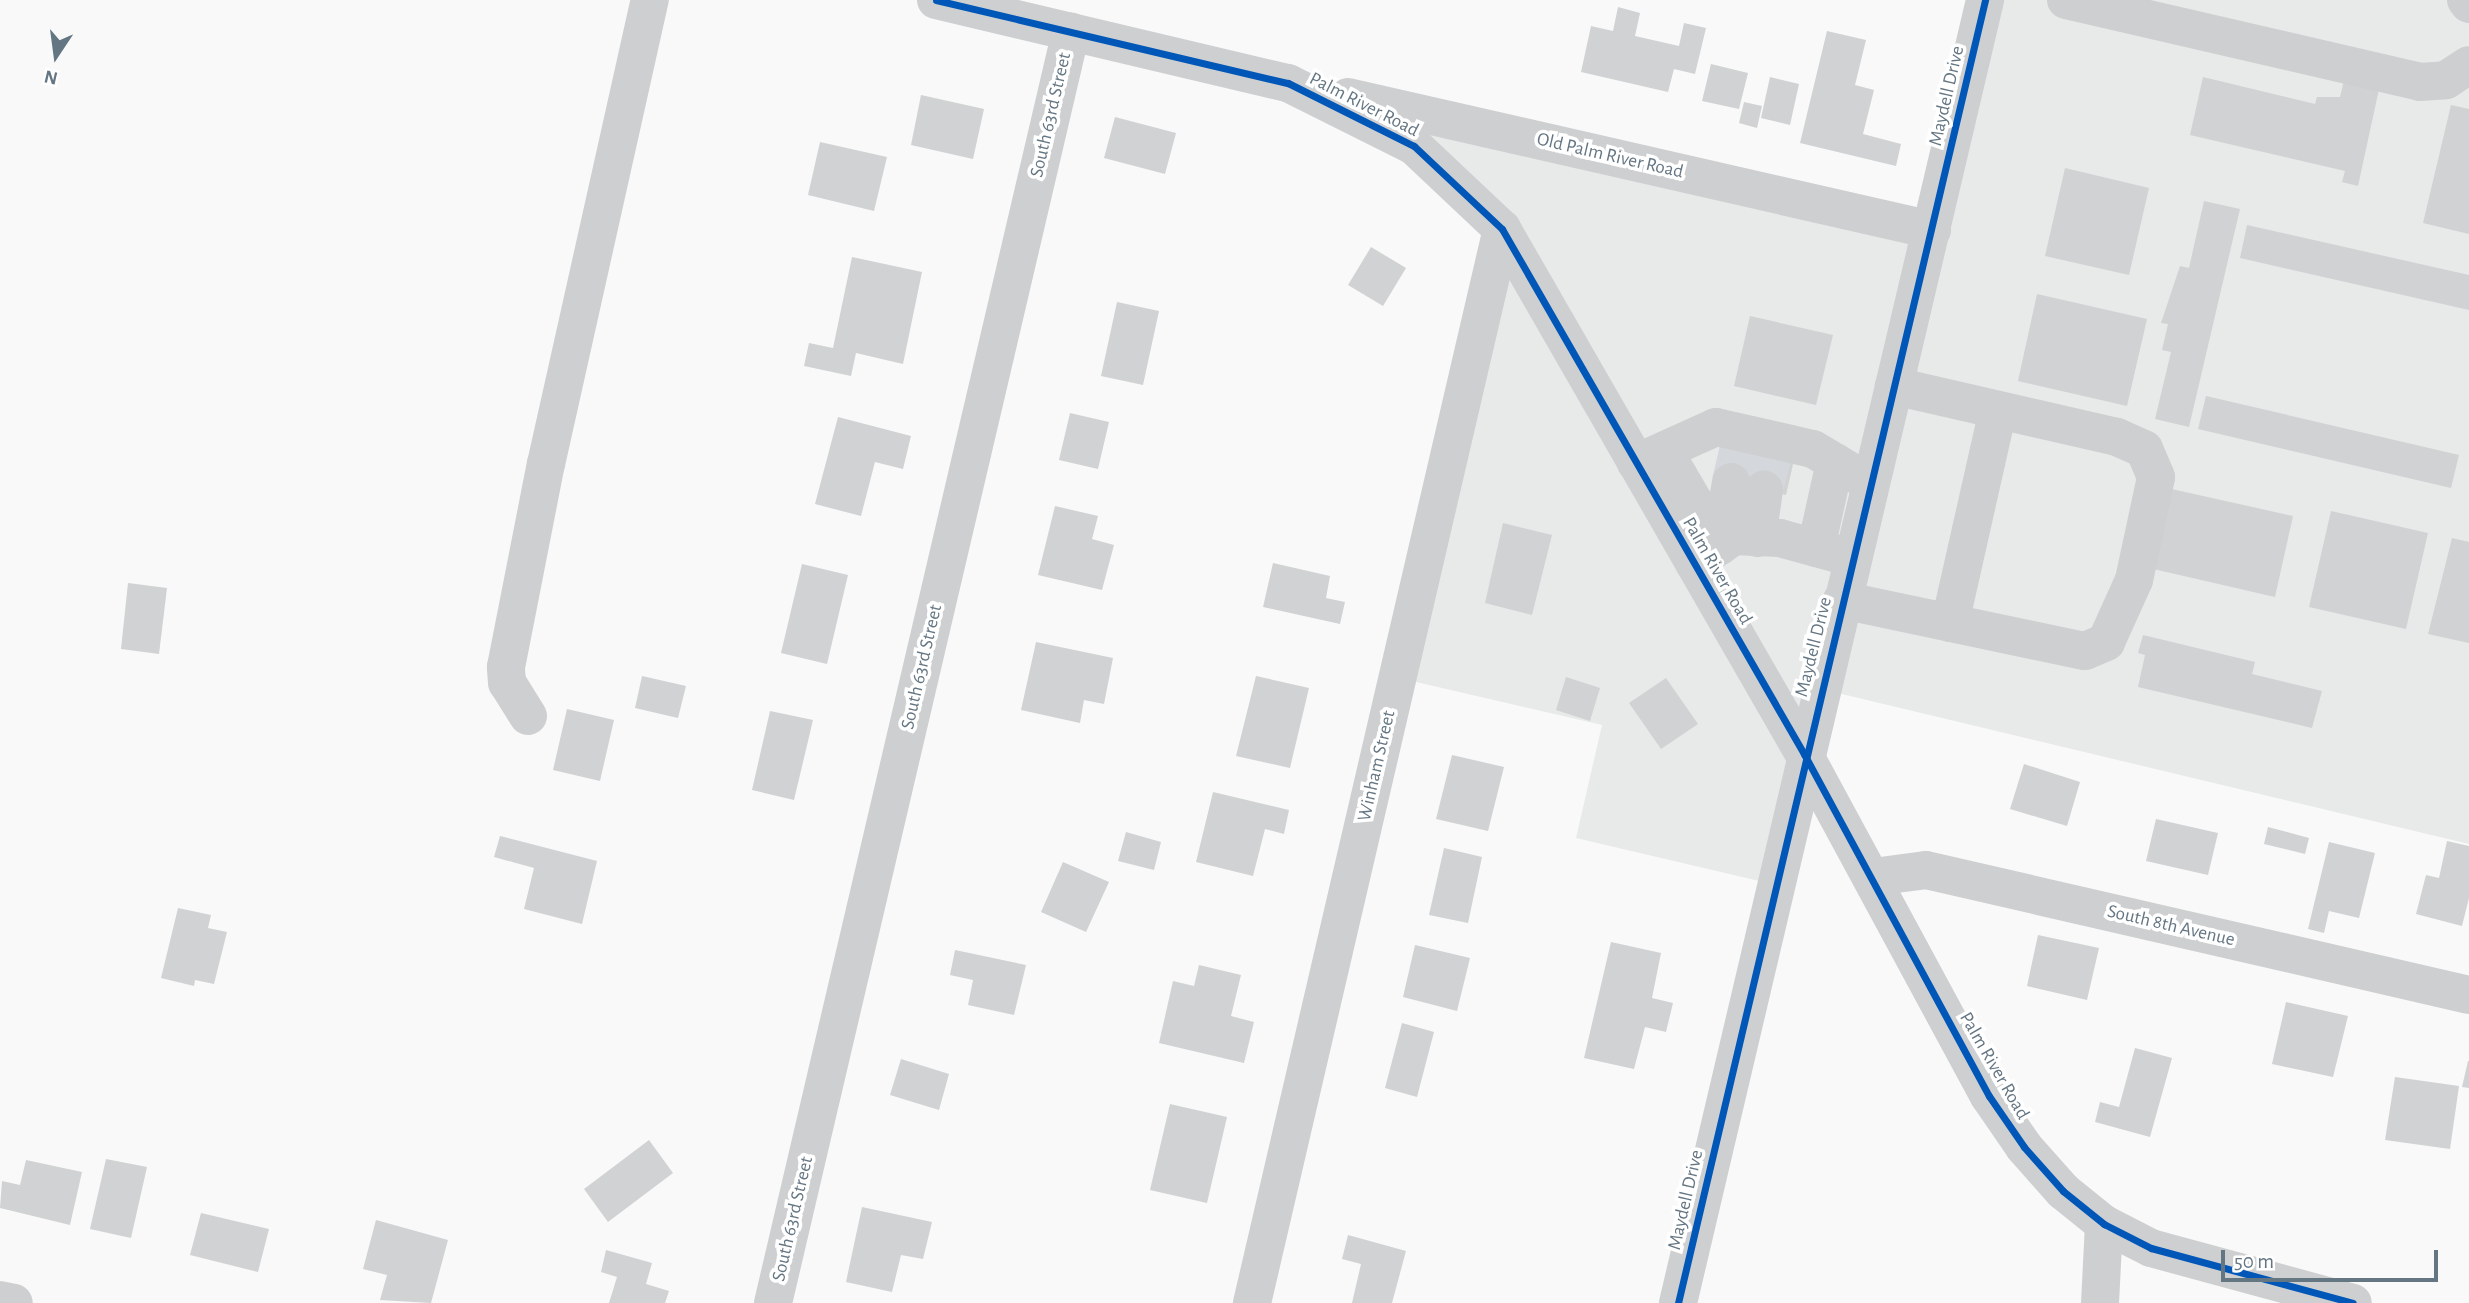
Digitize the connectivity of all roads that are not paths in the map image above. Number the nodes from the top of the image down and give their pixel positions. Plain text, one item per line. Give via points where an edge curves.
1 (650, 0) edge
2 (936, 0) edge
3 (1985, 0) edge
4 (2066, 0) edge
5 (2147, 9) edge
6 (1071, 31) junction
7 (2469, 65) edge
8 (1288, 83) junction
9 (1502, 229) junction
10 (1932, 229) junction
11 (1894, 386) junction
12 (1998, 410) junction
13 (1650, 457) junction
14 (1762, 460) junction
15 (1835, 462) junction
16 (1870, 483) junction
17 (1736, 544) junction
18 (1815, 548) junction
19 (1852, 558) junction
20 (1842, 600) junction
21 (1950, 623) junction
22 (528, 716) dead end
23 (1804, 754) junction
24 (1872, 877) junction
25 (2469, 995) edge
26 (2104, 1224) junction
27 (0, 1300) edge
28 (14, 1303) edge
29 (773, 1303) edge
30 (1252, 1303) edge
31 (1678, 1303) edge
32 (2100, 1303) edge
33 (2353, 1303) edge

1 - 22 street via 546,464 506,667 507,683
2 - 6 street, Palm River Road
3 - 10 street, Maydell Drive
4 - 5 street
5 - 7 street via 2420,82 2445,80
6 - 8 street, Palm River Road
6 - 29 street, South 63rd Street
8 - 9 street, Palm River Road via 1414,146
8 - 10 street, Old Palm River Road
9 - 13 street, Palm River Road
9 - 30 street, Winham Street
10 - 11 street, Maydell Drive
11 - 12 street
11 - 16 street, Maydell Drive
12 - 21 street
12 - 21 street via 2117,437 2144,449 2156,477 2134,580 2106,642 2085,651
13 - 14 street via 1716,427
13 - 17 street, Palm River Road
14 - 15 street via 1814,449
14 - 17 street
14 - 17 street
15 - 16 street
15 - 18 street
16 - 19 street, Maydell Drive
17 - 18 street
17 - 23 street, Palm River Road
18 - 19 street
19 - 20 street, Maydell Drive
20 - 21 street
20 - 23 street, Maydell Drive
23 - 24 street, Palm River Road
23 - 31 street, Maydell Drive
24 - 25 street, South 8th Avenue via 1926,870
24 - 26 street, Palm River Road via 1989,1096 2063,1191
26 - 32 street
26 - 33 street, Palm River Road via 2175,1256
27 - 28 street

